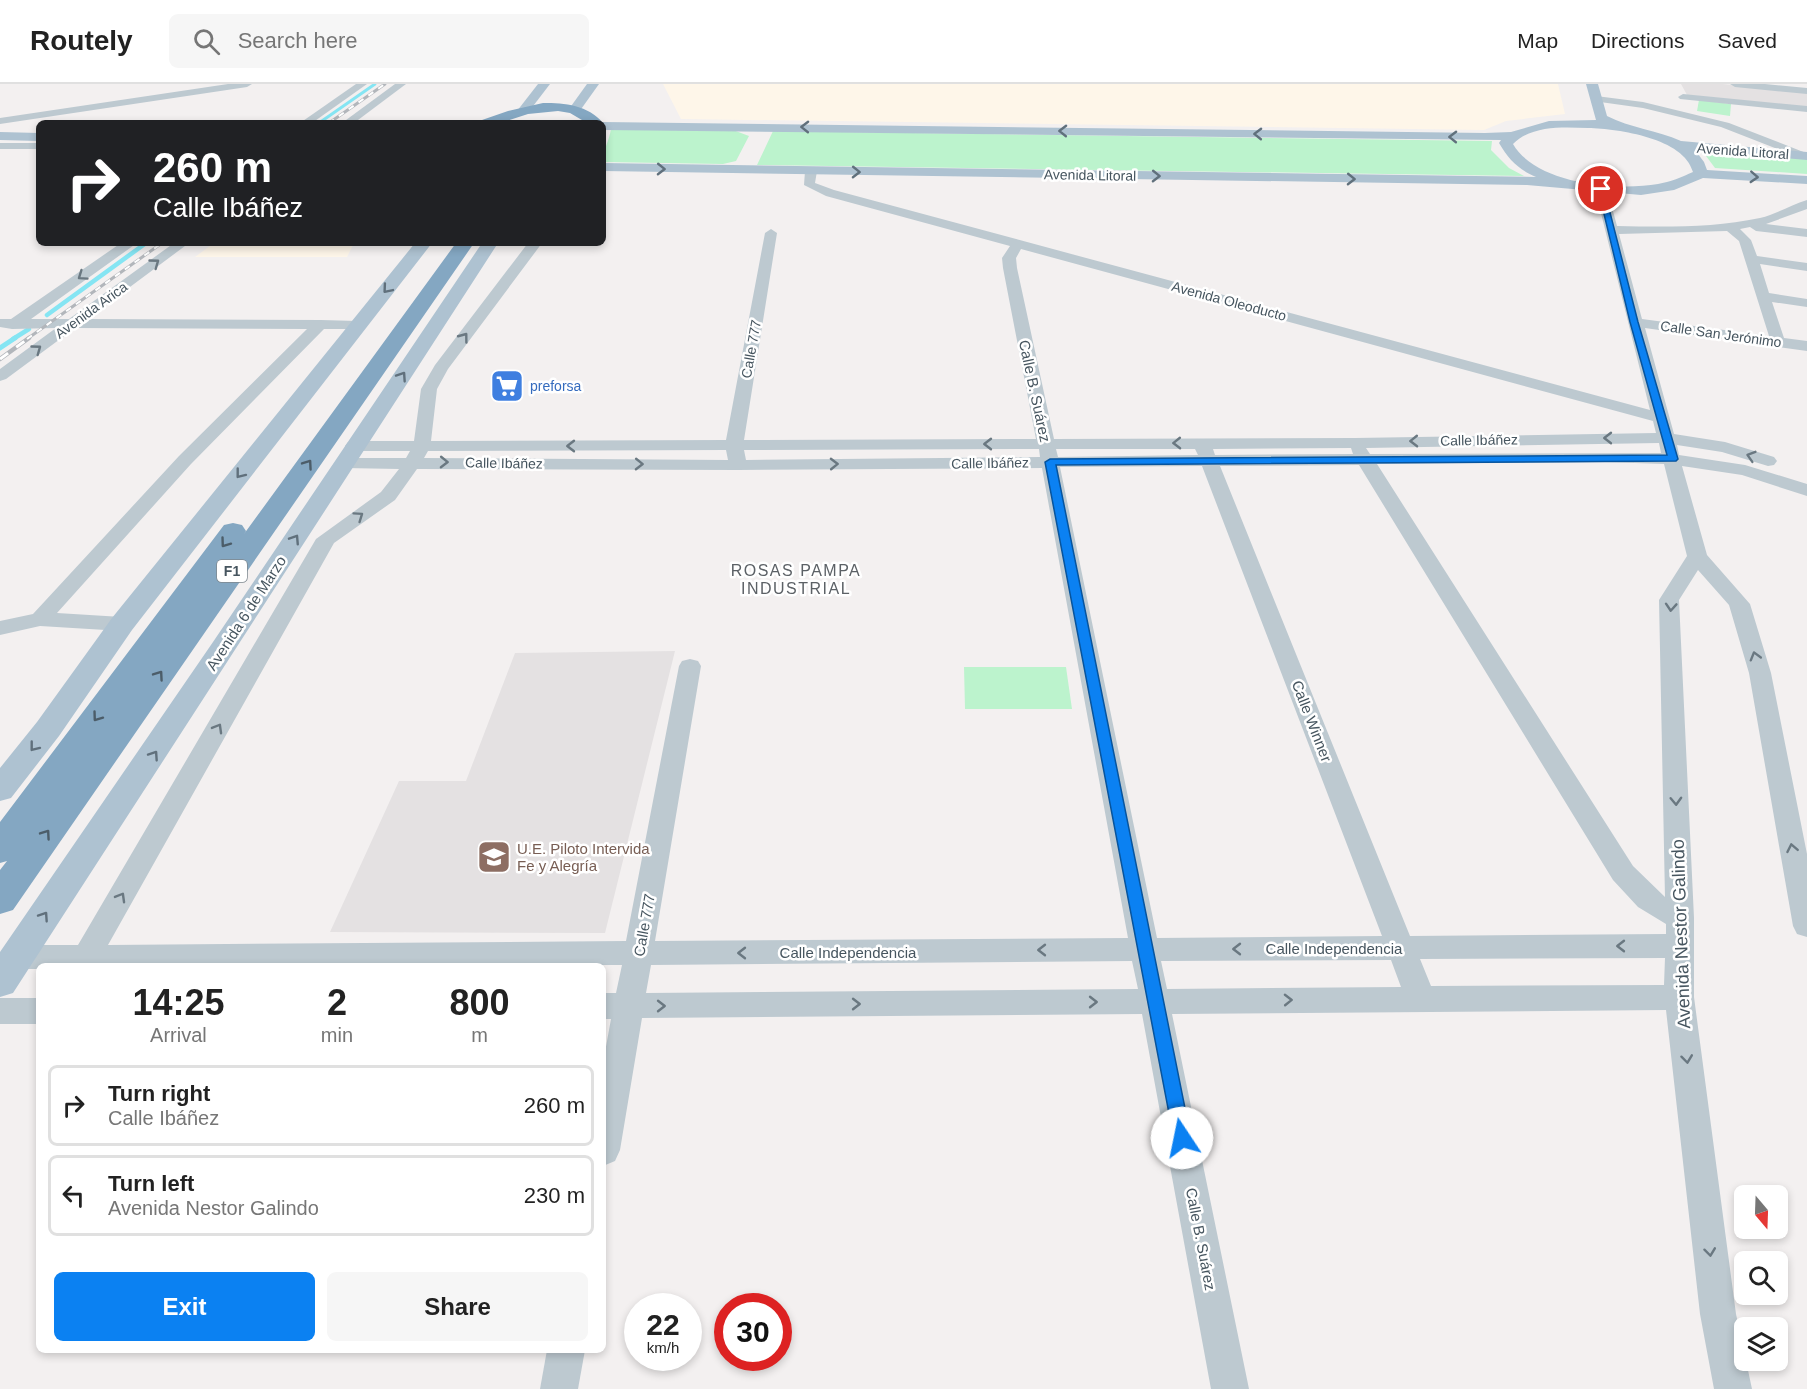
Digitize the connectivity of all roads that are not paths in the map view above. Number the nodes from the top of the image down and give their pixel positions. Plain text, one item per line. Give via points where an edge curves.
1 (247, 84) edge
2 (362, 84) edge
3 (401, 84) edge
4 (544, 84) edge
5 (578, 84) edge
6 (593, 84) edge
7 (1592, 84) edge
8 (1677, 84) edge
9 (1735, 84) edge
10 (561, 91) dead end
11 (1807, 91) edge
12 (1683, 97) junction
13 (1596, 99) junction
14 (561, 108) junction
15 (1807, 109) edge
16 (523, 111) junction
17 (1739, 111) junction
18 (1579, 113) dead end
19 (1684, 114) junction
20 (308, 120) edge
21 (351, 120) edge
22 (494, 120) edge
23 (543, 120) edge
24 (552, 120) edge
25 (594, 120) edge
26 (0, 121) edge
27 (1562, 124) junction
28 (1725, 125) junction
29 (0, 126) edge
30 (606, 126) edge
31 (36, 127) edge
32 (1618, 127) junction
33 (0, 136) edge
34 (1511, 136) junction
35 (36, 137) edge
36 (1679, 145) junction
37 (0, 146) edge
38 (36, 146) edge
39 (1805, 156) edge
40 (606, 170) edge
41 (812, 171) junction
42 (1701, 174) junction
43 (1807, 180) edge
44 (1577, 185) junction
45 (1601, 189) junction
46 (1807, 204) edge
47 (1736, 225) junction
48 (1611, 230) junction
49 (771, 233) dead end
50 (1807, 233) edge
51 (1017, 244) junction
52 (125, 246) edge
53 (178, 246) edge
54 (422, 246) edge
55 (445, 246) edge
56 (463, 246) edge
57 (488, 246) edge
58 (533, 246) edge
59 (1750, 259) junction
60 (1807, 267) edge
61 (464, 285) junction
62 (1764, 297) junction
63 (1807, 303) edge
64 (415, 314) junction
65 (74, 322) junction
66 (1634, 322) junction
67 (7, 323) edge
68 (321, 324) junction
69 (357, 325) junction
70 (0, 333) edge
71 (1778, 342) junction
72 (1807, 346) edge
73 (0, 376) edge
74 (1662, 418) junction
75 (1667, 438) junction
76 (734, 446) junction
77 (1206, 452) junction
78 (1360, 452) junction
79 (417, 453) junction
80 (1048, 453) junction
81 (349, 454) junction
82 (1672, 459) junction
83 (738, 465) junction
84 (1807, 473) edge
85 (1807, 490) edge
86 (1697, 556) junction
87 (40, 619) junction
88 (122, 624) junction
89 (0, 628) edge
90 (690, 666) dead end
91 (0, 790) edge
92 (0, 849) edge
93 (0, 899) edge
94 (1807, 926) edge
95 (1680, 932) junction
96 (1401, 948) junction
97 (1145, 950) junction
98 (639, 953) junction
99 (17, 957) junction
100 (84, 962) edge
101 (0, 982) edge
102 (1679, 997) junction
103 (1421, 999) junction
104 (1156, 1002) junction
105 (616, 1006) edge
106 (0, 1011) edge
107 (36, 1011) edge
108 (606, 1117) edge
109 (565, 1353) edge
110 (559, 1389) edge
111 (1230, 1389) edge
112 (1733, 1389) edge

1 - 26 street
2 - 20 street
3 - 21 street
4 - 16 main road
5 - 14 highway
6 - 14 main road
7 - 13 main road
8 - 12 street
9 - 11 street
10 - 14 highway
12 - 17 street
12 - 19 street
13 - 19 street
13 - 32 main road via 1602,118
14 - 16 highway
14 - 23 highway
14 - 24 highway
14 - 25 highway
15 - 17 street
16 - 22 highway
17 - 28 street
18 - 27 main road
19 - 28 street
27 - 32 main road
27 - 34 main road
28 - 39 street
29 - 31 street
34 -> 30 main road via 760,132
32 - 36 main road
33 - 35 main road
34 - 44 main road via 1506,143 1511,156 1542,174
36 - 39 main road, Avenida Litoral
36 - 42 main road via 1701,165
37 - 38 street
40 -> 41 main road, Avenida Litoral via 746,165
41 -> 44 main road, Avenida Litoral via 1527,181
41 - 51 street, Avenida Oleoducto via 810,185 830,193
42 -> 43 main road, Avenida Litoral
42 - 45 main road via 1675,186 1656,189
44 - 45 main road
45 - 48 street
46 - 47 street via 1792,212
47 - 48 street
47 - 50 street
47 - 59 street
48 - 66 street
49 - 76 street, Calle 777
51 - 74 street, Avenida Oleoducto
51 - 80 street, Calle B. Suárez via 1009,258 1010,268
52 -> 67 street
65 -> 53 street, Avenida Arica
54 -> 69 main road
55 -> 92 highway, F1
56 - 64 highway, F1
57 - 61 main road, Avenida 6 de Marzo
79 -> 58 street via 429,389
59 - 60 street
59 - 62 street
61 - 64 highway
81 -> 61 main road, Avenida 6 de Marzo
62 - 63 street
62 - 71 street
93 -> 64 highway, F1
65 - 67 street
65 - 68 street
73 -> 65 street, Avenida Arica
66 - 71 street, Calle San Jerónimo
66 - 74 street
67 - 70 street
68 - 69 street
68 - 87 street via 184,459
69 -> 88 main road
71 - 72 street, Calle San Jerónimo
74 - 75 street
75 -> 78 street, Calle Ibáñez
75 - 82 street
84 -> 75 street via 1725,447
76 -> 79 street, Calle Ibáñez
80 -> 76 street, Calle Ibáñez
76 - 83 street, Calle 777
77 - 78 street, Calle Ibáñez
77 - 80 street, Calle Ibáñez
77 - 96 street, Calle Winner
78 - 82 street, Calle Ibáñez
78 - 95 street via 1623,873
79 - 81 street, Calle Ibáñez
79 -> 83 street, Calle Ibáñez
100 -> 79 street via 326,539 388,496
83 -> 80 street, Calle Ibáñez
80 - 97 street, Calle B. Suárez
99 -> 81 main road, Avenida 6 de Marzo
82 - 85 street via 1745,470
82 - 86 street
94 -> 86 street via 1760,673 1739,604
86 -> 95 street, Avenida Nestor Galindo via 1670,600
87 - 88 street
87 - 89 street
88 -> 91 main road
90 - 98 street, Calle 777
95 -> 96 street, Calle Independencia
95 - 102 street, Avenida Nestor Galindo
96 -> 97 street, Calle Independencia
96 - 103 street, Calle Winner
97 -> 98 street, Calle Independencia
97 - 104 street, Calle B. Suárez
98 - 100 street, Calle Independencia
98 - 105 street, Calle 777
99 - 100 street, Calle Independencia
99 - 101 main road, Avenida 6 de Marzo
102 - 103 street
102 -> 112 street, Avenida Nestor Galindo via 1718,1314
104 -> 103 street
105 -> 104 street
104 - 111 street, Calle B. Suárez
105 - 108 street, Calle 777
106 - 107 street
109 - 110 street

